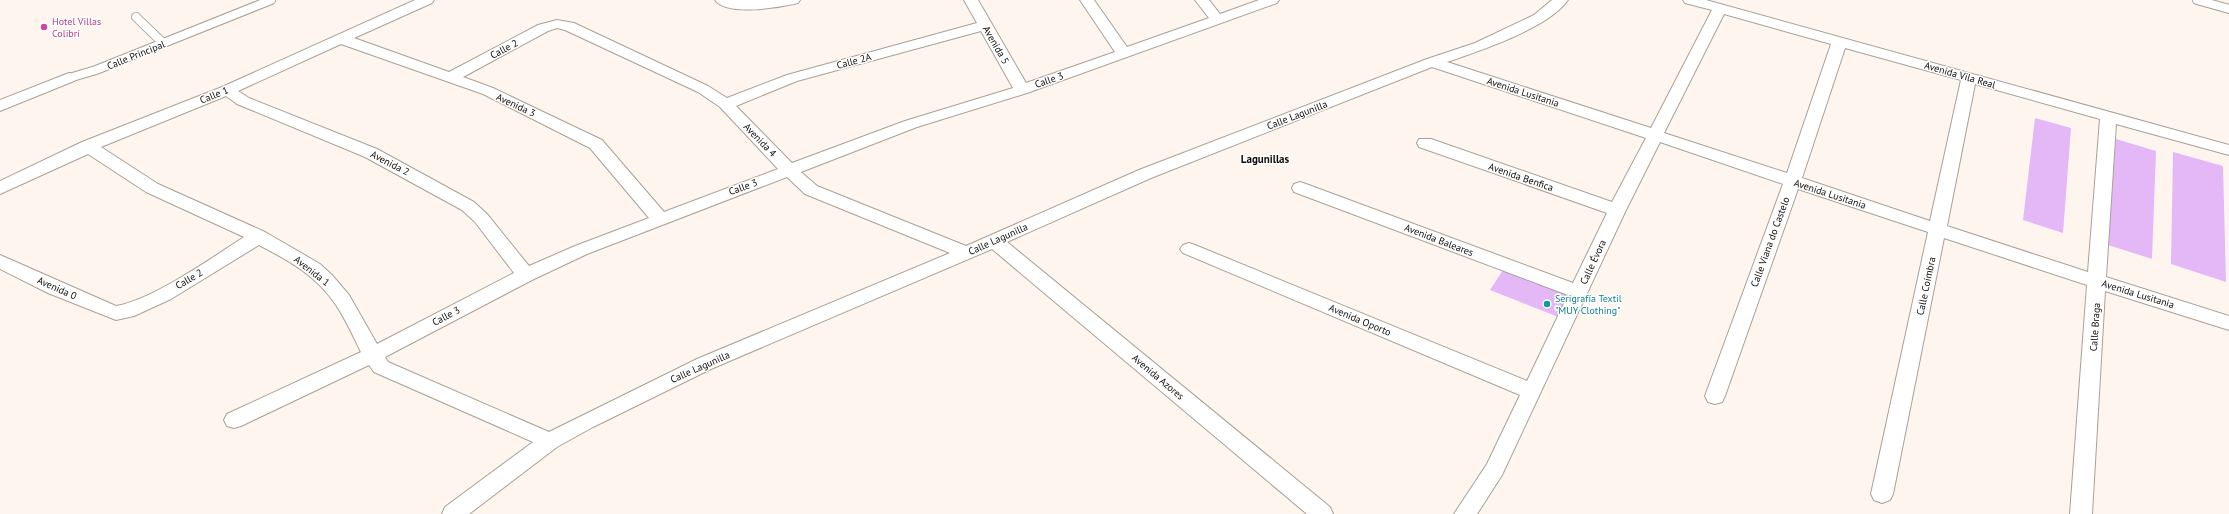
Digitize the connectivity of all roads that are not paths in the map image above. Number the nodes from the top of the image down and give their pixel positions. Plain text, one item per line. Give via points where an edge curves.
1 (271, 0) edge
2 (427, 0) edge
3 (722, 0) edge
4 (793, 0) edge
5 (971, 0) edge
6 (1087, 0) edge
7 (1202, 0) edge
8 (1272, 0) edge
9 (1561, 0) edge
10 (1690, 0) edge
11 (2197, 0) edge
12 (1720, 8) junction
13 (2229, 8) edge
14 (136, 17) dead end
15 (1218, 20) junction
16 (557, 24) joint
17 (985, 25) junction
18 (341, 39) junction
19 (1839, 42) junction
20 (163, 44) junction
21 (1124, 54) junction
22 (1432, 62) junction
23 (452, 77) junction
24 (69, 78) joint
25 (1969, 78) junction
26 (227, 90) junction
27 (1022, 90) junction
28 (726, 104) junction
29 (0, 106) edge
30 (2108, 117) junction
31 (1657, 135) junction
32 (1425, 143) dead end
33 (88, 146) junction
34 (2229, 150) edge
35 (789, 170) junction
36 (1792, 182) junction
37 (0, 188) edge
38 (1300, 188) dead end
39 (1617, 210) junction
40 (659, 218) junction
41 (1938, 230) junction
42 (259, 236) junction
43 (994, 241) junction
44 (1189, 249) dead end
45 (966, 253) junction
46 (0, 261) edge
47 (526, 275) junction
48 (2098, 282) junction
49 (1579, 292) junction
50 (115, 313) joint
51 (2229, 323) edge
52 (372, 355) junction
53 (1531, 391) junction
54 (1715, 396) dead end
55 (234, 420) dead end
56 (550, 441) junction
57 (1882, 494) dead end
58 (453, 514) edge
59 (1322, 514) edge
60 (1465, 514) edge
61 (2081, 514) edge

1 - 20 lane, Calle Principal
2 - 18 street, Calle 1
3 - 4 street via 739,6 762,6
5 - 17 street, Avenida 5
6 - 21 street
7 - 15 street
8 - 15 street, Calle 3
9 - 22 street, Calle Lagunilla via 1539,18 1480,46
10 - 12 street, Avenida Vila Real
11 - 13 lane
12 - 19 street, Avenida Vila Real
12 - 31 street, Calle Évora
14 - 20 lane
15 - 21 street, Calle 3
16 - 23 street, Calle 2 via 543,28
16 - 28 street, Avenida 4 via 569,26 598,39 703,89
17 - 27 street, Avenida 5
17 - 28 street, Calle 2A via 792,78
18 - 23 street, Avenida 3
18 - 26 street, Calle 1
19 - 25 street, Avenida Vila Real
19 - 36 street, Calle Viana do Castelo
20 - 24 lane, Calle Principal
21 - 27 street, Calle 3
22 - 31 street, Avenida Lusitania
22 - 43 street, Calle Lagunilla via 1145,174
23 - 40 street, Avenida 3 via 596,144
24 - 29 street, Calle Principal
25 - 30 street, Avenida Vila Real
25 - 41 street, Calle Coímbra
26 - 33 street, Calle 1
26 - 47 street, Avenida 2 via 243,101 371,153 468,206 481,218
27 - 35 street, Calle 3 via 911,124
28 - 35 street, Avenida 4
30 - 34 street, Avenida Vila Real
30 - 48 street, Calle Braga
31 - 36 street, Avenida Lusitania
31 - 39 street, Calle Évora
32 - 39 street, Avenida Benfica
33 - 37 street, Calle 1
33 - 42 street, Avenida 1 via 127,174 152,188
35 - 40 street, Calle 3
35 - 45 street, Avenida 4 via 811,190
36 - 41 street, Avenida Lusitania
36 - 54 street, Calle Viana do Castelo
38 - 49 street, Avenida Baleares
39 - 49 street, Calle Évora
40 - 47 street, Calle 3
41 - 48 street, Avenida Lusitania
41 - 57 street, Calle Coímbra
42 - 50 street, Calle 2 via 135,310
42 - 52 street, Avenida 1 via 307,264 326,279 342,297
43 - 45 street, Calle Lagunilla
43 - 59 street, Avenida Azores
44 - 53 street, Avenida Oporto
45 - 56 street, Calle Lagunilla via 704,364
46 - 50 street, Avenida 0
47 - 52 street, Calle 3
48 - 51 street, Avenida Lusitania
48 - 61 street, Calle Braga
49 - 53 street, Calle Évora
52 - 55 street, Calle 3
52 - 56 street, Avenida 1 via 381,367
53 - 60 street, Calle Évora via 1495,469
56 - 58 street, Calle Lagunilla

